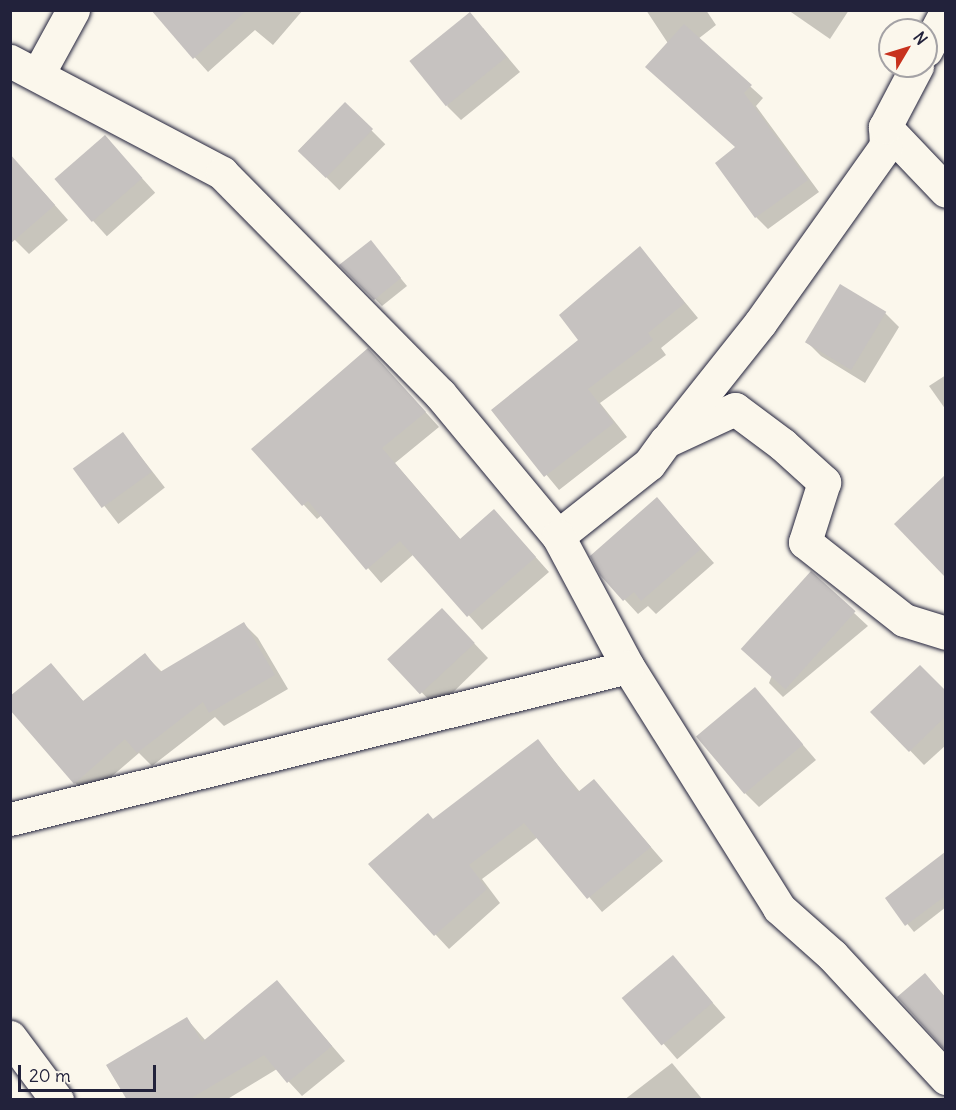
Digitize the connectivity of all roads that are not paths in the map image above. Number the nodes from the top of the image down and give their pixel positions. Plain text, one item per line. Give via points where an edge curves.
1 (73, 10) edge
2 (945, 12) edge
3 (938, 26) edge
4 (24, 68) edge
5 (911, 78) edge
6 (885, 127) junction
7 (945, 191) edge
8 (666, 441) junction
9 (558, 536) junction
10 (945, 633) edge
11 (628, 667) junction
12 (10, 819) edge
13 (10, 1037) edge
14 (945, 1078) edge
15 (57, 1100) edge

1 - 4 street
2 - 3 street
4 - 9 street via 222,173 440,394
5 - 6 street
6 - 7 street
6 - 8 street via 886,146 760,323
8 - 9 street via 649,464
8 - 10 street via 735,408 824,482 806,542 903,620
9 - 11 street
11 - 12 street
11 - 14 street via 779,908 832,955
13 - 15 street

